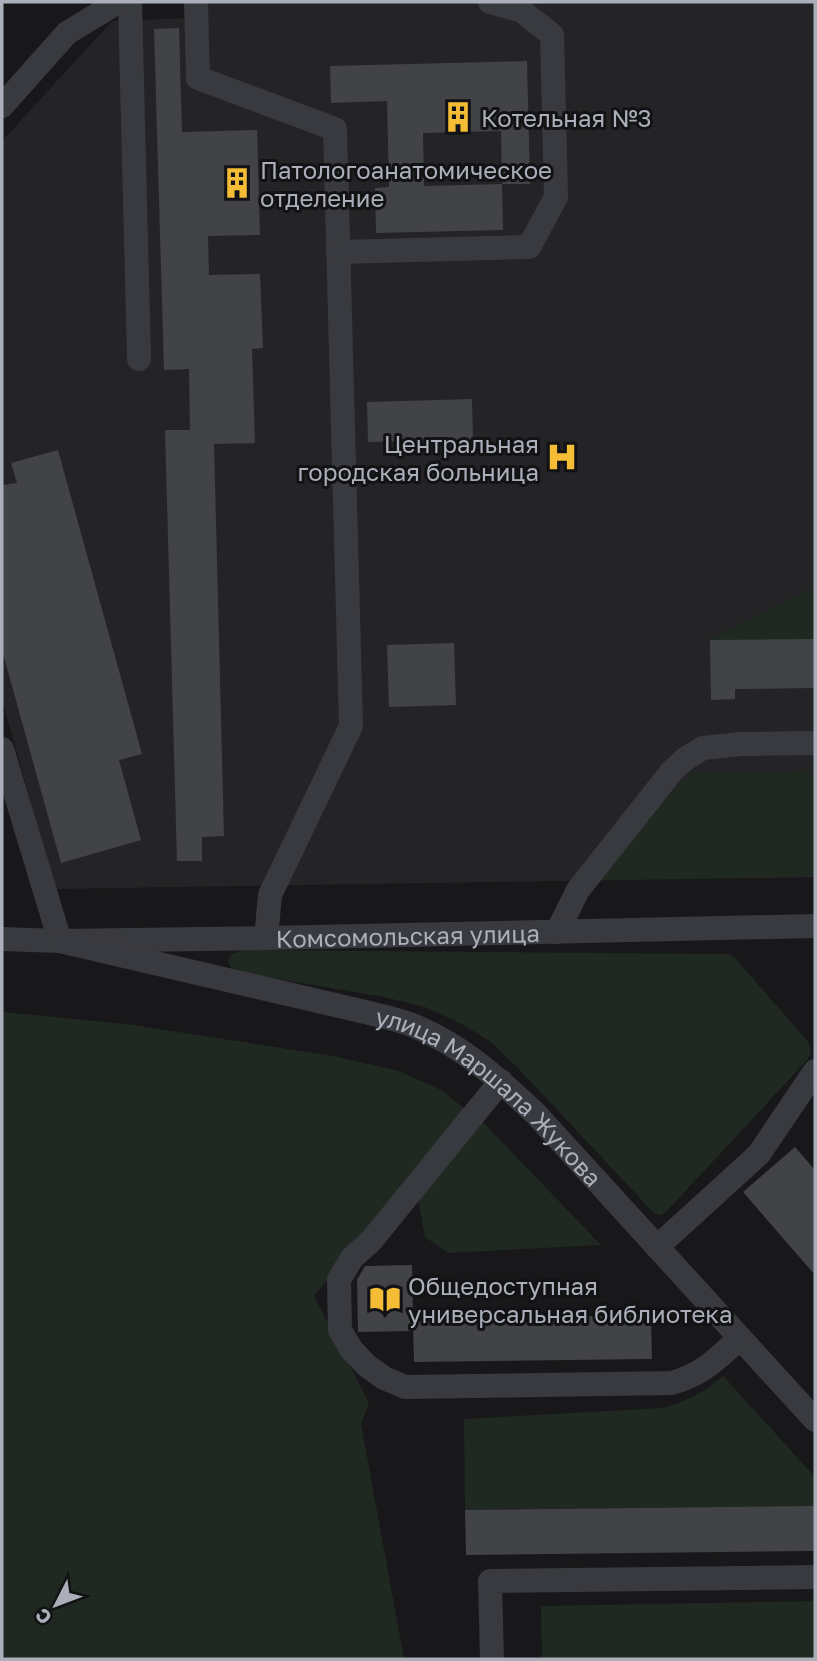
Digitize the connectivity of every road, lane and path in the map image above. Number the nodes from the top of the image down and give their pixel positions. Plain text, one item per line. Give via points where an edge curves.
1 (118, 2) edge
2 (130, 2) edge
3 (196, 2) edge
4 (490, 2) edge
5 (2, 106) edge
6 (338, 252) junction
7 (139, 359) dead end
8 (815, 743) edge
9 (2, 749) edge
10 (815, 926) edge
11 (557, 932) junction
12 (266, 938) junction
13 (2, 939) edge
14 (60, 942) junction
15 (815, 1071) edge
16 (501, 1081) junction
17 (657, 1247) junction
18 (740, 1338) junction
19 (815, 1420) edge
20 (815, 1577) edge
21 (492, 1659) edge

1 - 5 street via 67,33
2 - 7 street
3 - 6 street via 198,78 335,129
4 - 6 street via 522,11 552,35 556,197 529,247
6 - 12 street via 351,726 270,895
8 - 11 street via 703,748 685,759 578,890
9 - 14 street
10 - 11 street, Комсомольская улица
11 - 12 street, Комсомольская улица
12 - 14 street, Комсомольская улица
13 - 14 street, Комсомольская улица
14 - 16 street, улица Маршала Жукова via 410,1024 463,1051
15 - 17 street via 760,1154
16 - 17 street, улица Маршала Жукова
16 - 18 street via 371,1241 352,1258 339,1280 340,1330 351,1349 384,1378 405,1387 672,1383 704,1370
17 - 18 street, улица Маршала Жукова
18 - 19 street, улица Маршала Жукова
20 - 21 street via 490,1581

